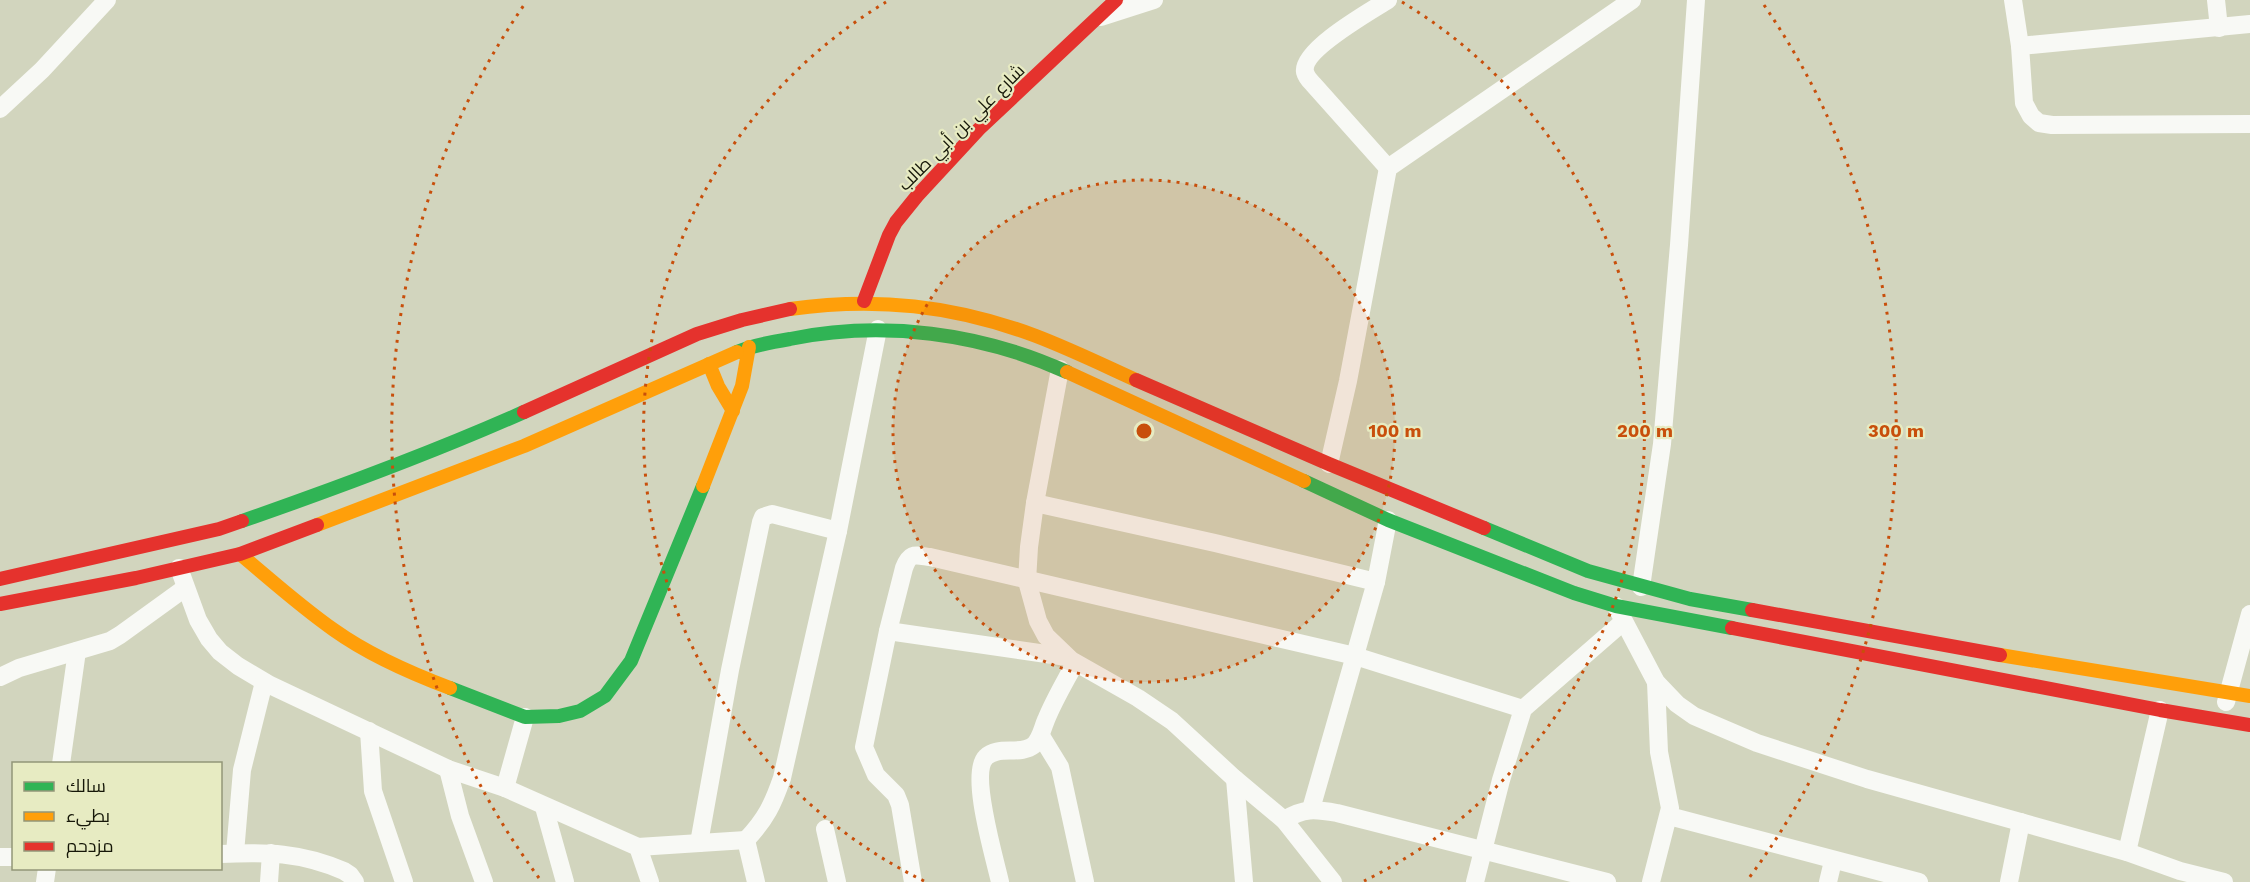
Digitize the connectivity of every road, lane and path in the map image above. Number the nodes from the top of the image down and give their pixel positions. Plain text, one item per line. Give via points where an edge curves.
1 (107, 0) edge
2 (1116, 0) edge
3 (1154, 0) edge
4 (1632, 0) edge
5 (1696, 0) edge
6 (2013, 0) edge
7 (2216, 0) edge
8 (1378, 2) edge
9 (1099, 17) junction
10 (2250, 24) edge
11 (2219, 28) junction
12 (2020, 46) junction
13 (0, 109) edge
14 (2250, 124) edge
15 (1388, 168) junction
16 (864, 301) junction
17 (878, 329) junction
18 (749, 348) junction
19 (709, 364) junction
20 (1060, 369) junction
21 (733, 411) junction
22 (475, 449) junction
23 (1329, 464) junction
24 (1035, 503) junction
25 (1388, 520) junction
26 (838, 531) junction
27 (240, 554) junction
28 (179, 568) junction
29 (0, 579) edge
30 (1027, 581) junction
31 (1376, 582) junction
32 (1641, 587) junction
33 (185, 588) junction
34 (0, 604) edge
35 (1619, 614) junction
36 (2250, 614) edge
37 (888, 631) junction
38 (77, 651) junction
39 (1355, 656) junction
40 (1071, 660) junction
41 (0, 677) edge
42 (264, 682) junction
43 (1656, 682) junction
44 (2229, 693) junction
45 (2250, 696) edge
46 (1523, 709) junction
47 (2160, 710) junction
48 (525, 717) junction
49 (2221, 720) junction
50 (2250, 725) edge
51 (369, 731) junction
52 (1041, 736) junction
53 (61, 762) edge
54 (448, 769) junction
55 (1234, 779) junction
56 (505, 788) junction
57 (544, 807) junction
58 (1311, 809) junction
59 (1669, 816) junction
60 (1284, 820) junction
61 (2021, 822) junction
62 (825, 829) dead end
63 (746, 840) junction
64 (699, 843) junction
65 (638, 847) junction
66 (1483, 851) junction
67 (2127, 852) junction
68 (228, 853) edge
69 (271, 853) junction
70 (1833, 861) junction
71 (2164, 874) edge
72 (269, 882) edge
73 (355, 882) edge
74 (405, 882) edge
75 (484, 882) edge
76 (565, 882) edge
77 (650, 882) edge
78 (756, 882) edge
79 (837, 882) edge
80 (913, 882) edge
81 (1000, 882) edge
82 (1084, 882) edge
83 (1244, 882) edge
84 (1333, 882) edge
85 (1475, 882) edge
86 (1607, 882) edge
87 (1651, 882) edge
88 (1828, 882) edge
89 (1919, 882) edge
90 (2009, 882) edge
91 (2224, 882) edge

1 - 13 street
2 - 9 main road, شارع علي بن أبي طالب
3 - 9 street
4 - 15 street
5 - 32 street via 1662,444
6 - 12 street
7 - 11 street
8 - 15 street via 1320,46 1310,56 1305,72
9 - 16 main road, شارع علي بن أبي طالب via 979,129 917,196 889,235
10 - 11 street
11 - 12 street
12 - 14 street via 2024,104 2039,123
15 - 23 street
16 - 22 main road via 785,309 697,334
16 - 23 main road via 919,305 1005,325
17 - 18 main road via 824,332
17 - 20 main road via 987,344
17 - 26 street
18 - 19 main road
18 - 21 main road
19 - 21 main road
19 - 22 main road via 524,446
20 - 24 street
20 - 25 main road
21 - 48 main road via 631,661 605,696 580,711
22 - 27 main road
22 - 29 main road via 347,484 219,529
23 - 32 main road via 1588,571
24 - 30 street
24 - 31 street
25 - 31 street
25 - 35 main road
26 - 63 street via 782,777 766,818
26 - 64 street via 772,514 761,522
27 - 28 main road
27 - 48 main road via 292,599 376,656
28 - 33 street
28 - 34 main road
30 - 37 street via 930,557 911,556 904,568
30 - 39 street
30 - 40 street via 1038,621
31 - 39 street
32 - 44 main road via 1982,652
33 - 38 street via 120,635
33 - 42 street via 208,639 238,666
35 - 43 street
35 - 46 street
35 - 47 main road
36 - 44 street
37 - 40 street
37 - 80 street via 864,747 876,775 896,795 900,805
38 - 41 street
38 - 53 street
39 - 46 street
39 - 58 street
40 - 52 street
40 - 55 street via 1172,721
42 - 51 street
42 - 68 street via 242,770
43 - 59 street via 1659,752
43 - 61 street via 1694,716 1757,743
44 - 45 main road
44 - 49 street
46 - 66 street
47 - 49 main road
47 - 67 street
48 - 56 street
49 - 50 main road
51 - 54 street
51 - 74 street via 373,791
52 - 81 street via 1029,748 990,754 982,764 984,812
52 - 82 street via 1059,767
54 - 56 street
54 - 75 street
55 - 60 street
55 - 83 street
56 - 57 street
57 - 65 street
57 - 76 street
58 - 60 street via 1297,811
58 - 66 street
59 - 70 street
59 - 87 street
60 - 84 street
61 - 67 street
61 - 90 street
62 - 79 street
63 - 64 street
63 - 78 street
64 - 65 street
65 - 77 street
66 - 85 street
66 - 86 street
67 - 71 street
68 - 69 street
69 - 72 street
69 - 73 street via 317,860 350,874
70 - 88 street
70 - 89 street
71 - 91 street

